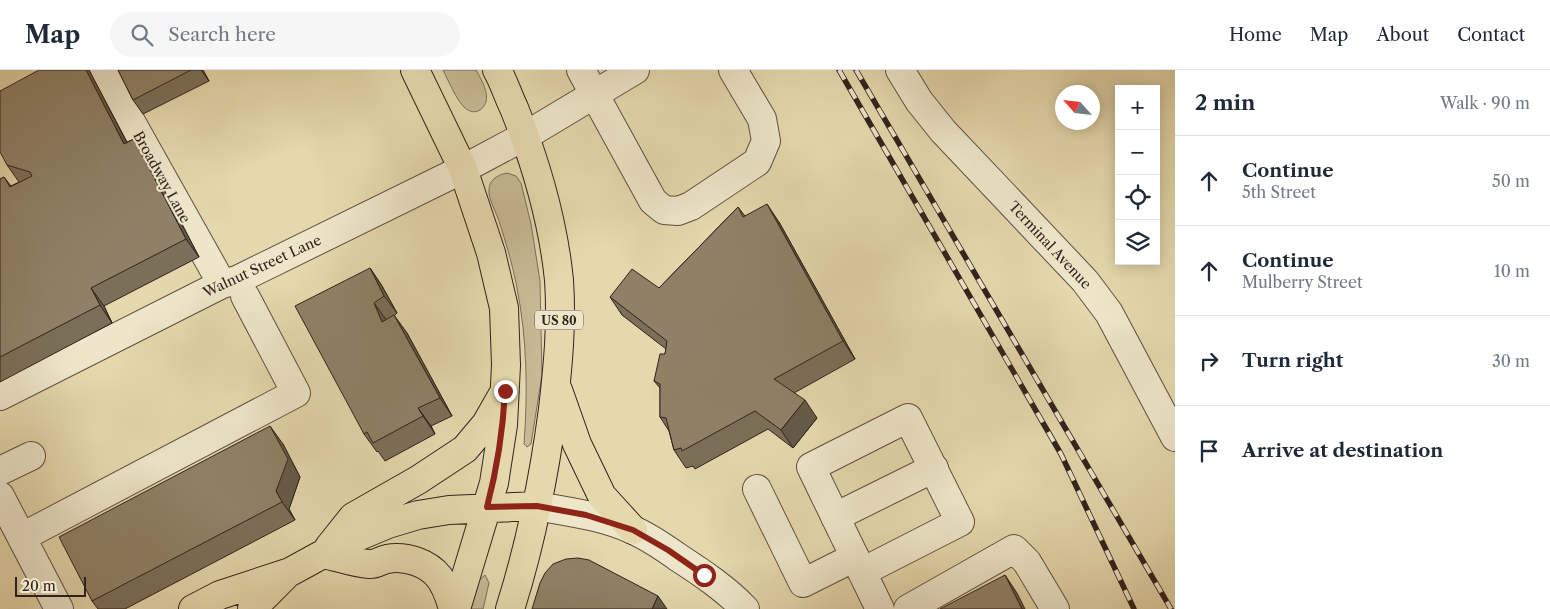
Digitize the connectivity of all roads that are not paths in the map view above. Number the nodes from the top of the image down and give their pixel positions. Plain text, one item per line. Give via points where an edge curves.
1 (102, 70) edge
2 (415, 70) edge
3 (497, 70) edge
4 (581, 70) edge
5 (635, 70) edge
6 (733, 70) edge
7 (900, 70) edge
8 (594, 94) junction
9 (525, 136) junction
10 (463, 169) junction
11 (234, 290) junction
12 (556, 384) junction
13 (505, 391) junction
14 (0, 396) edge
15 (1175, 437) edge
16 (31, 456) dead end
17 (934, 468) junction
18 (0, 471) edge
19 (757, 489) dead end
20 (0, 496) edge
21 (537, 506) junction
22 (487, 507) junction
23 (835, 517) junction
24 (633, 530) junction
25 (22, 537) junction
26 (324, 554) junction
27 (858, 564) junction
28 (290, 572) junction
29 (59, 609) edge
30 (193, 609) edge
31 (252, 609) edge
32 (455, 609) edge
33 (510, 609) edge
34 (745, 609) edge
35 (880, 609) edge
36 (908, 609) edge
37 (1055, 609) edge

1 - 11 street, Broadway Lane
2 - 10 main road
3 - 9 main road, US 80
4 - 8 street
5 - 8 street, Walnut Street Lane
6 - 8 street via 762,119 766,141 757,162 691,206 678,211 664,210 653,201
7 - 15 street, Terminal Avenue via 943,131 1085,281 1109,313
8 - 9 street, Walnut Street Lane
9 - 10 street, Walnut Street Lane
9 - 12 main road, US 80 via 541,188 558,273 560,352
10 - 11 street, Walnut Street Lane via 237,280
10 - 13 main road via 491,253 504,308
11 - 14 street, Walnut Street Lane
11 - 25 street, Broadway Lane via 296,393
12 - 21 main road, US 80
12 - 24 main road via 577,444 602,496
13 - 22 main road via 503,425
13 - 26 main road via 486,424 465,449 353,517
16 - 18 street
17 - 23 street
17 - 23 street via 908,418 811,466
17 - 27 street via 960,522
19 - 27 street via 803,583
20 - 25 street
21 - 22 main road
21 - 24 street via 586,515
21 - 33 main road, US 80
22 - 26 main road via 404,519 371,530
22 - 32 main road
23 - 27 street
24 - 34 street via 704,575
25 - 29 street
26 - 28 main road
26 - 32 main road via 371,565 402,558 417,562 439,577
27 - 35 street
28 - 30 main road via 220,595
28 - 31 main road
36 - 37 street via 1014,549 1027,562

